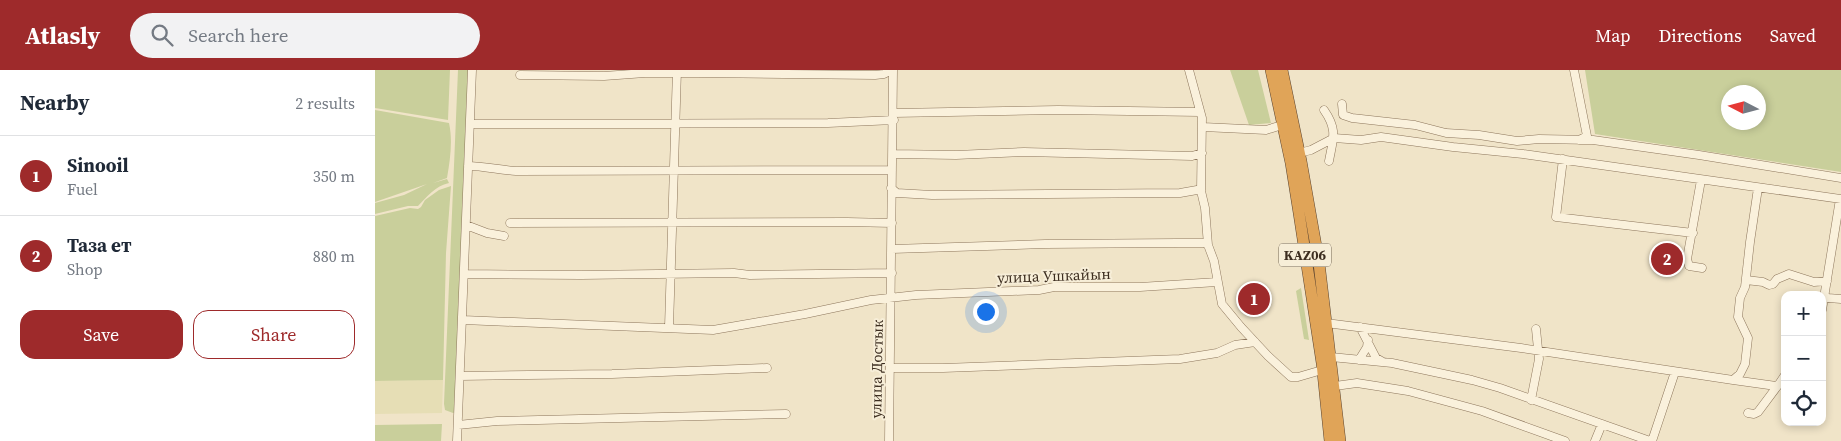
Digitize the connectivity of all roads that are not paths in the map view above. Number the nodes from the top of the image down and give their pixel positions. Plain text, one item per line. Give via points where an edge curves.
1 (471, 70) edge
2 (893, 70) edge
3 (1189, 70) edge
4 (1271, 70) edge
5 (1282, 70) edge
6 (1574, 70) edge
7 (677, 72) edge
8 (520, 75) dead end
9 (1342, 104) dead end
10 (1324, 110) dead end
11 (1200, 112) junction
12 (894, 116) junction
13 (470, 124) junction
14 (675, 124) junction
15 (1282, 125) junction
16 (1203, 127) junction
17 (1335, 138) junction
18 (1539, 139) junction
19 (1577, 141) junction
20 (1202, 153) junction
21 (1299, 153) junction
22 (893, 154) junction
23 (1523, 154) junction
24 (1563, 159) junction
25 (1329, 161) dead end
26 (468, 166) junction
27 (892, 170) junction
28 (673, 171) junction
29 (1841, 178) edge
30 (1701, 180) junction
31 (891, 188) junction
32 (1758, 188) junction
33 (1201, 191) junction
34 (1840, 199) edge
35 (510, 222) dead end
36 (672, 223) junction
37 (892, 223) junction
38 (466, 225) junction
39 (1693, 233) junction
40 (504, 236) dead end
41 (1208, 244) junction
42 (892, 249) junction
43 (1702, 268) dead end
44 (892, 273) junction
45 (464, 274) junction
46 (670, 274) junction
47 (1746, 280) junction
48 (1827, 281) junction
49 (1217, 282) junction
50 (1826, 291) edge
51 (1826, 296) edge
52 (891, 298) junction
53 (1841, 299) edge
54 (463, 320) junction
55 (1326, 323) junction
56 (669, 327) junction
57 (1360, 327) junction
58 (1536, 329) dead end
59 (1368, 340) junction
60 (1255, 342) junction
61 (1537, 350) junction
62 (1359, 360) junction
63 (1383, 362) junction
64 (1327, 363) junction
65 (767, 368) dead end
66 (890, 368) junction
67 (1743, 368) junction
68 (1675, 372) junction
69 (460, 376) junction
70 (1733, 380) junction
71 (1781, 381) edge
72 (1745, 382) junction
73 (1779, 384) junction
74 (1335, 386) junction
75 (1531, 400) junction
76 (1748, 413) dead end
77 (786, 414) dead end
78 (1602, 424) junction
79 (458, 425) junction
80 (1612, 428) junction
81 (1596, 438) edge
82 (457, 441) edge
83 (889, 441) edge
84 (1330, 441) edge
85 (1340, 441) edge
86 (1565, 441) edge
87 (1651, 441) edge

1 - 13 street
2 - 7 street via 875,75
2 - 12 street, улица Достык
3 - 11 street
4 - 15 highway, KАZ06
5 - 21 highway, KАZ06
6 - 19 street via 1587,136
7 - 8 street via 604,76
7 - 14 street
9 - 18 street via 1343,116 1351,118 1517,141
10 - 17 street via 1330,118
11 - 12 street via 1058,110
11 - 16 street
12 - 14 street via 828,123
12 - 22 street, улица Достык
13 - 14 street
13 - 26 street
14 - 28 street
15 - 16 street via 1266,130
15 - 64 highway, KАZ06
16 - 20 street
17 - 21 street
17 - 23 street via 1361,140 1371,137
17 - 25 street
18 - 19 street
18 - 23 street
19 - 29 street via 1593,140 1699,154
20 - 22 street via 1192,156 1024,152
20 - 33 street
21 - 55 highway, KАZ06
22 - 27 street, улица Достык
23 - 24 street
24 - 30 street
24 - 39 street via 1556,216
26 - 28 street via 515,171
26 - 38 street
27 - 28 street
27 - 31 street, улица Достык
28 - 36 street
30 - 32 street
30 - 39 street
31 - 33 street via 897,194 932,195
31 - 37 street, улица Достык
32 - 34 street
32 - 47 street
33 - 41 street
34 - 48 street
35 - 36 street
36 - 37 street
36 - 46 street
37 - 42 street, улица Достык
38 - 40 street
38 - 45 street
39 - 43 street via 1687,263
41 - 42 street via 1045,244
41 - 49 street
42 - 44 street, улица Достык
44 - 46 street
44 - 52 street, улица Достык
45 - 46 street
45 - 54 street
46 - 56 street
47 - 48 street via 1769,285 1789,274 1814,282
47 - 67 street via 1738,317 1749,338
48 - 50 street
49 - 52 street, улица Ушкайын via 1140,287 1054,287
49 - 60 street via 1222,304
51 - 53 street
52 - 56 street, улица Ушкайын via 713,330
52 - 66 street, улица Достык
54 - 56 street, улица Ушкайын
54 - 69 street
55 - 57 street
55 - 64 highway, KАZ06
57 - 59 street
57 - 61 street
58 - 61 street
59 - 62 street
59 - 63 street via 1376,358
60 - 64 street via 1291,377 1298,377
60 - 66 street via 1180,359
61 - 68 street
61 - 75 street via 1539,359
62 - 63 street
62 - 64 street
63 - 75 street via 1472,380
64 - 74 highway, KАZ06
64 - 84 highway, KАZ06
65 - 69 street
66 - 83 street, улица Достык
67 - 70 street
67 - 72 street
68 - 70 street
68 - 87 street
69 - 79 street
70 - 72 street
71 - 73 street
72 - 73 street
73 - 76 street via 1758,412
74 - 85 highway, KАZ06
74 - 86 street via 1357,383 1408,391 1482,411
75 - 78 street
77 - 79 street
78 - 80 street
78 - 81 street
79 - 82 street
80 - 81 street via 1600,432
80 - 87 street

